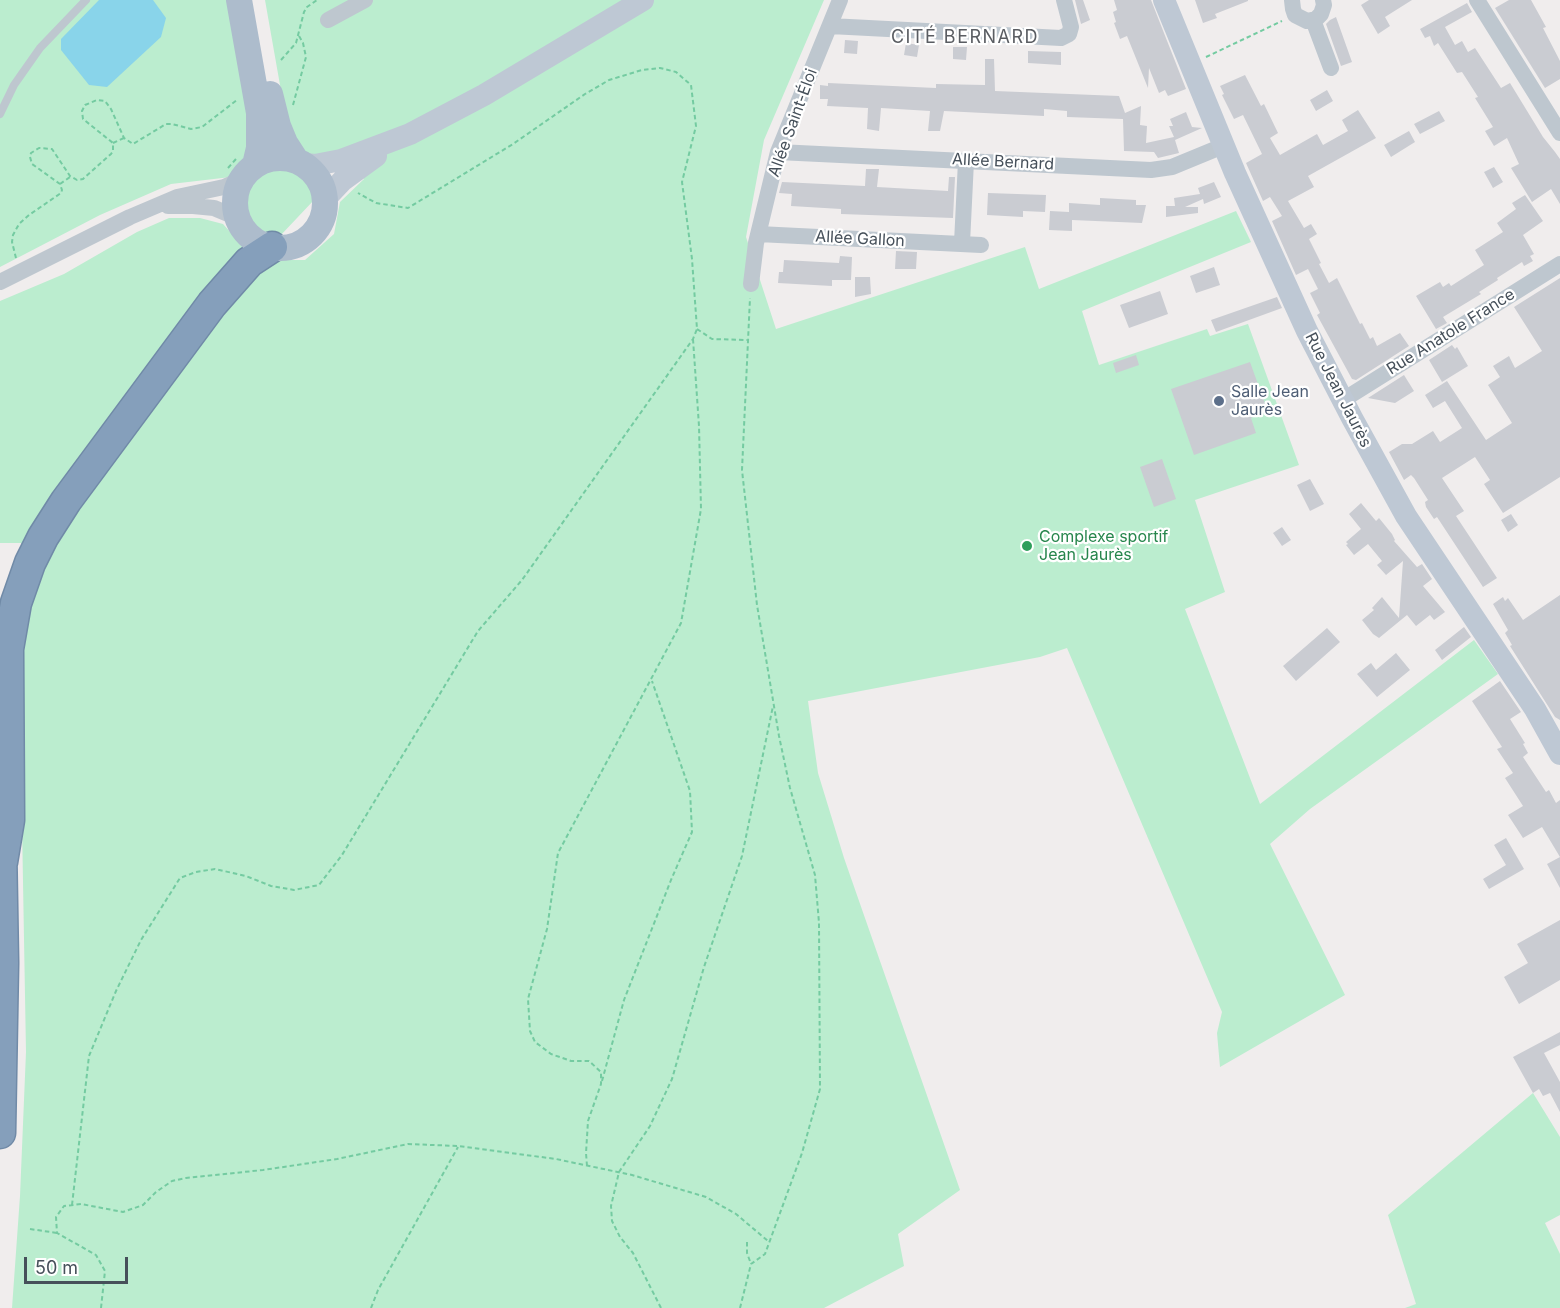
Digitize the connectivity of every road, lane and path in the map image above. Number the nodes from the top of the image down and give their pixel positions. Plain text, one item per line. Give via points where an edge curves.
1 (86, 0) edge
2 (239, 0) edge
3 (252, 0) edge
4 (317, 0) edge
5 (365, 0) edge
6 (626, 0) edge
7 (643, 0) edge
8 (840, 0) edge
9 (1064, 0) edge
10 (1164, 0) edge
11 (1323, 0) edge
12 (1477, 0) edge
13 (1294, 7) edge
14 (328, 20) dead end
15 (1313, 20) junction
16 (830, 26) junction
17 (566, 45) junction
18 (281, 60) dead end
19 (1189, 65) junction
20 (1330, 68) dead end
21 (676, 72) dead end
22 (237, 100) dead end
23 (0, 114) edge
24 (1560, 133) edge
25 (410, 134) junction
26 (124, 138) junction
27 (113, 143) junction
28 (1223, 146) junction
29 (778, 152) junction
30 (966, 161) junction
31 (300, 162) junction
32 (248, 172) junction
33 (70, 176) junction
34 (60, 184) junction
35 (326, 199) junction
36 (149, 209) junction
37 (238, 218) junction
38 (758, 234) junction
39 (962, 243) junction
40 (981, 245) dead end
41 (272, 247) junction
42 (1560, 264) edge
43 (20, 265) junction
44 (0, 282) edge
45 (752, 284) joint
46 (697, 329) junction
47 (693, 339) junction
48 (747, 340) junction
49 (1343, 400) junction
50 (651, 680) junction
51 (773, 703) junction
52 (1557, 743) edge
53 (0, 826) edge
54 (2, 862) junction
55 (601, 1084) junction
56 (0, 1133) edge
57 (458, 1146) junction
58 (587, 1166) junction
59 (618, 1172) junction
60 (72, 1205) junction
61 (30, 1229) dead end
62 (57, 1233) junction
63 (768, 1241) junction
64 (747, 1242) dead end
65 (751, 1264) junction
66 (100, 1308) edge
67 (371, 1308) edge
68 (661, 1308) edge
69 (740, 1308) edge

1 - 23 lane via 40,48 14,85
2 - 32 main road via 259,113 260,137
3 - 31 main road via 275,116 285,143
4 - 18 path via 304,12 296,43
5 - 14 street
6 - 17 street
7 - 17 street
8 - 16 street, Allée Saint-Éloi
9 - 16 street via 1071,27 1069,34 1061,38
10 - 19 street, Rue Jean Jaurès
11 - 15 street via 1321,14
12 - 24 street
13 - 15 street via 1302,20
13 - 19 path
15 - 20 street
16 - 29 street, Allée Saint-Éloi
17 - 25 street
19 - 28 street, Rue Jean Jaurès
21 - 46 path via 691,85 696,126 682,182
22 - 26 path via 202,127 166,124 136,143
25 - 31 street via 341,160 324,164
25 - 35 street via 354,172
26 - 27 path
26 - 27 path via 105,101 86,105 83,119
27 - 33 path via 111,154 83,178
28 - 30 street, Allée Bernard via 1159,170
28 - 49 street, Rue Jean Jaurès via 1307,331
29 - 30 street, Allée Bernard
29 - 38 street, Allée Saint-Éloi
30 - 39 street
31 - 32 main road via 277,158
31 - 35 main road via 314,172
32 - 36 street via 224,187 177,197
32 - 37 main road via 235,201
33 - 34 path
33 - 34 path via 52,149 39,148 31,153 32,164
34 - 43 path via 61,194 23,219 15,230 12,242
35 - 41 main road via 323,217 311,236 290,247
36 - 37 street via 201,207
36 - 43 street
37 - 41 main road via 251,237
38 - 39 street, Allée Gallon
38 - 45 street, Allée Saint-Éloi
39 - 40 street, Allée Gallon
41 - 54 highway via 241,270 207,310 66,501 25,576 8,649 9,820
42 - 49 street, Rue Anatole France
43 - 44 street
45 - 48 path
46 - 47 path
46 - 48 path via 712,339
47 - 50 path via 701,509 681,623
47 - 60 path via 522,580 478,631 359,828 319,885 294,890 215,869 180,878 141,940 89,1056
48 - 51 path via 742,470
49 - 52 street, Rue Jean Jaurès via 1406,516
50 - 55 path via 690,791 692,832 624,1000
50 - 55 path via 558,853 547,929 528,999 530,1031 535,1041 551,1054 571,1061 589,1061 601,1072
51 - 59 path via 742,856 704,967 672,1079 650,1126
51 - 63 path via 790,788 815,875 820,1089 802,1153
53 - 54 highway
54 - 56 highway
55 - 58 path via 588,1121
57 - 58 path
57 - 60 path via 408,1144 337,1159 186,1178 172,1181 143,1205 123,1212
57 - 67 path
58 - 59 path
59 - 63 path via 706,1197 736,1214
59 - 68 path via 612,1221 633,1252
60 - 62 path via 64,1206 56,1217
61 - 62 path
62 - 66 path via 96,1256 105,1271
63 - 65 path via 765,1254
64 - 65 path
65 - 69 path

